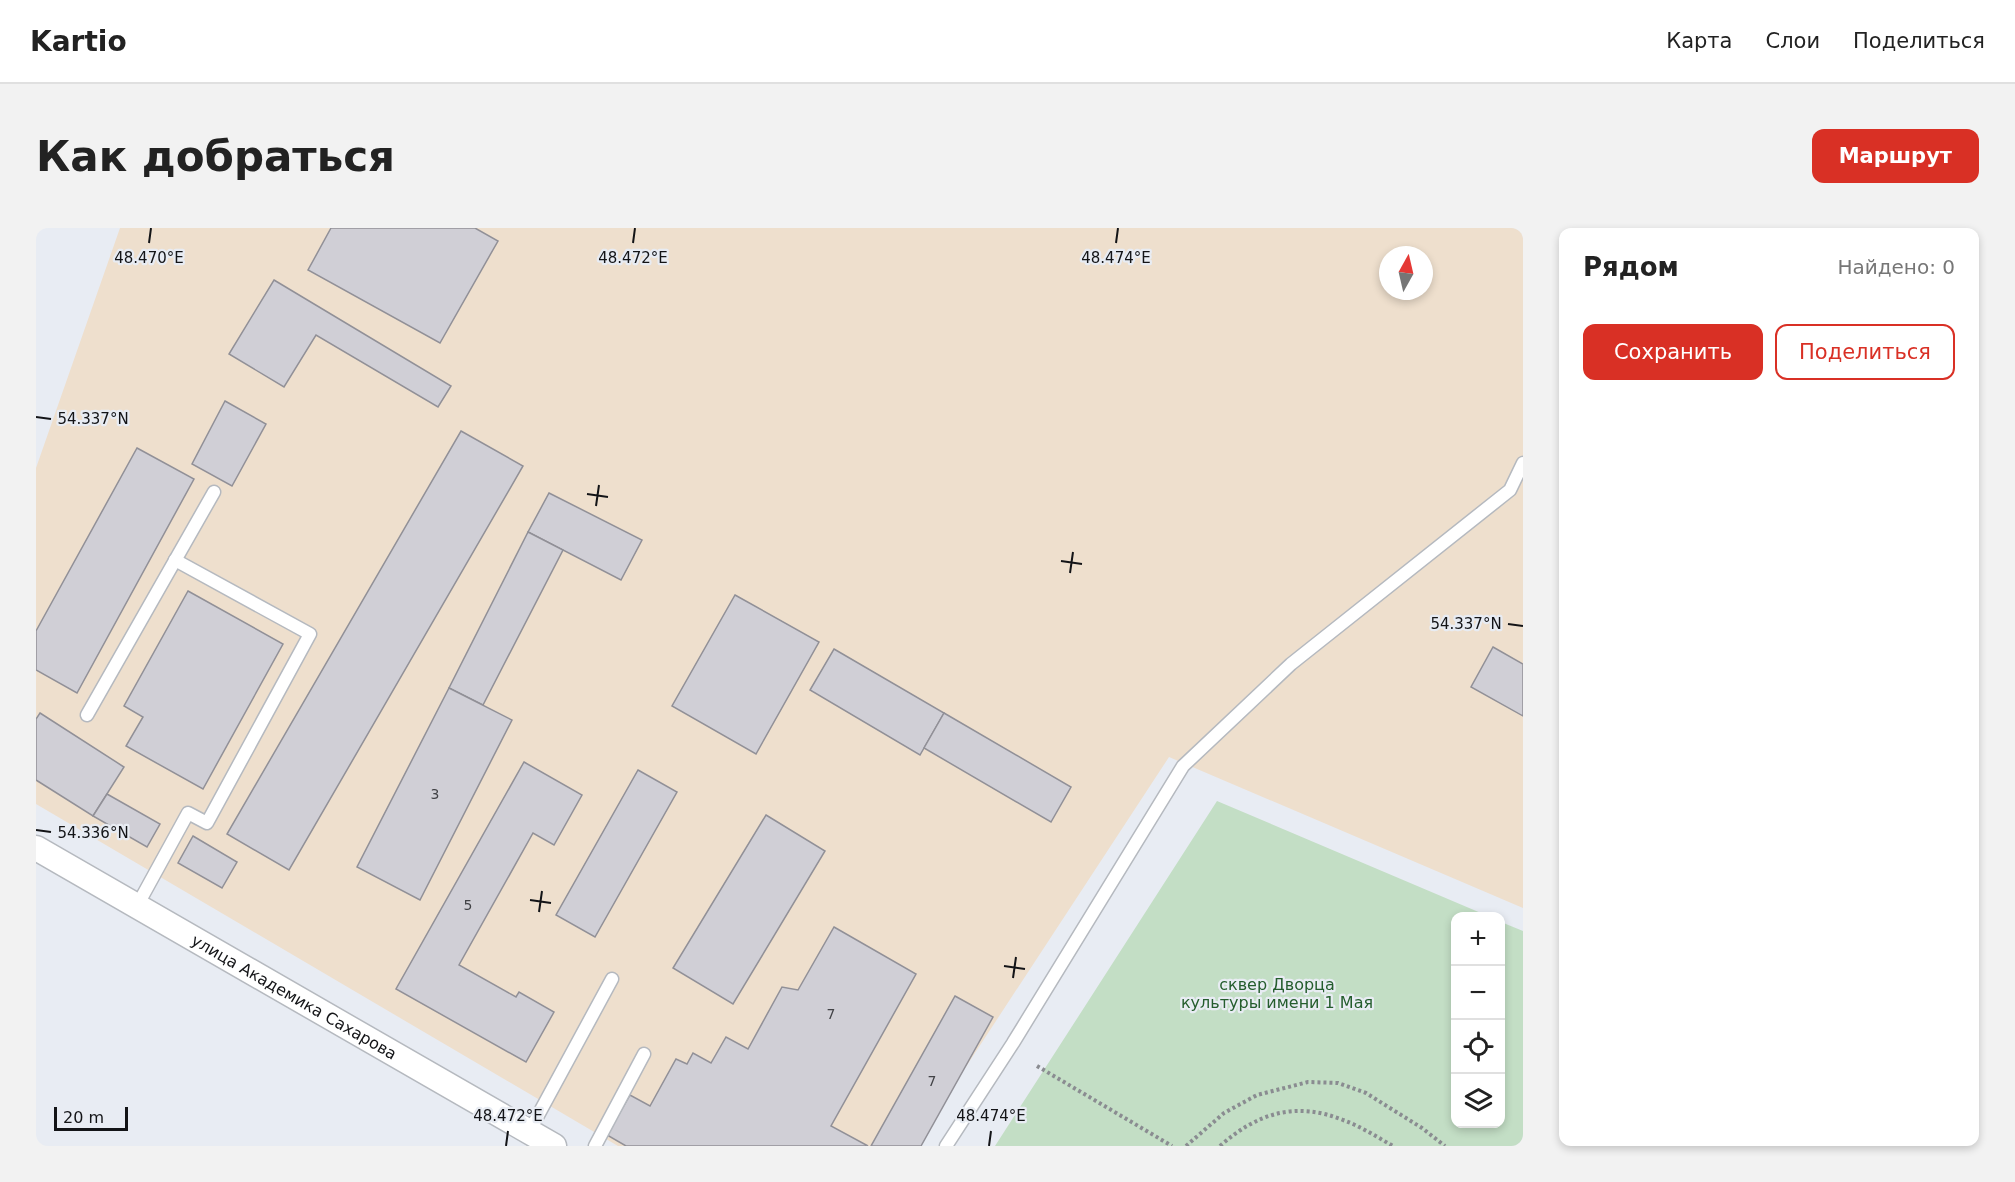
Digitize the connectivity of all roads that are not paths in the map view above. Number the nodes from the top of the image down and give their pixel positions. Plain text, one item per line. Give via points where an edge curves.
1 (1523, 463) edge
2 (214, 492) dead end
3 (175, 560) junction
4 (87, 715) dead end
5 (36, 848) edge
6 (137, 906) junction
7 (612, 980) dead end
8 (644, 1053) dead end
9 (529, 1132) junction
10 (554, 1146) edge
11 (595, 1146) edge
12 (946, 1146) edge

1 - 12 lane via 1510,490 1291,664 1184,766
2 - 3 lane
3 - 4 lane
3 - 6 lane via 310,634 207,823 188,813
5 - 6 street, улица Академика Сахарова
6 - 9 street, улица Академика Сахарова
7 - 9 lane
8 - 11 lane
9 - 10 street, улица Академика Сахарова

